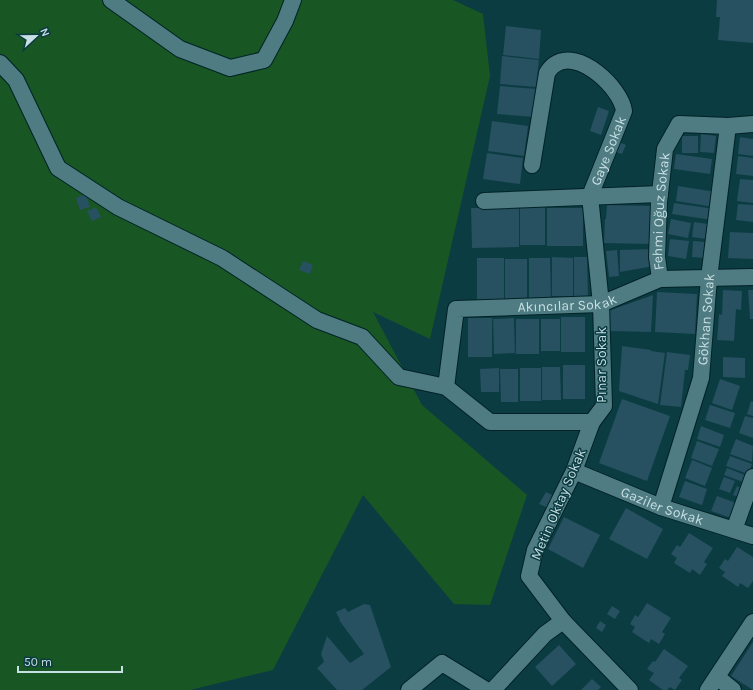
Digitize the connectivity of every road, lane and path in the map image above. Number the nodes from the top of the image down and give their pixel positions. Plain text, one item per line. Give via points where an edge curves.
1 (111, 0) edge
2 (293, 0) edge
3 (0, 62) edge
4 (753, 124) edge
5 (728, 126) junction
6 (532, 164) dead end
7 (660, 194) junction
8 (590, 196) junction
9 (484, 201) dead end
10 (753, 277) edge
11 (710, 278) junction
12 (660, 279) junction
13 (601, 304) junction
14 (446, 387) junction
15 (592, 422) junction
16 (574, 471) junction
17 (753, 477) edge
18 (661, 507) junction
19 (734, 530) junction
20 (753, 536) edge
21 (563, 621) junction
22 (753, 622) edge
23 (712, 684) edge
24 (411, 689) edge
25 (486, 690) edge
26 (493, 690) edge
27 (630, 690) edge
28 (733, 690) edge

1 - 2 street via 180,49 230,68 264,60
3 - 14 street via 16,80 58,168 118,207 222,258 317,320 362,337 399,377
4 - 5 street
5 - 7 street, Fehmi Oğuz Sokak via 679,124 665,149
5 - 11 street, Gökhan Sokak
6 - 8 street, Gaye Sokak via 548,73 554,65 562,62 573,61 587,66 599,73 620,98 624,111
7 - 8 street
7 - 12 street, Fehmi Oğuz Sokak
8 - 9 street
8 - 13 street, Pınar Sokak
10 - 11 street, Akıncılar Sokak
11 - 12 street, Akıncılar Sokak
11 - 18 street, Gökhan Sokak via 701,378
12 - 13 street, Akıncılar Sokak
13 - 14 street, Akıncılar Sokak via 456,309
13 - 15 street, Pınar Sokak via 604,406
14 - 15 street, Pınar Sokak via 490,422
15 - 16 street, Metin Oktay Sokak
16 - 18 street, Gaziler Sokak
16 - 21 street, Metin Oktay Sokak via 535,550 529,576
17 - 19 street
18 - 19 street, Gaziler Sokak
19 - 20 street, Gaziler Sokak
21 - 26 street via 545,634
21 - 27 street
22 - 23 street
23 - 28 street
24 - 25 street via 442,663

